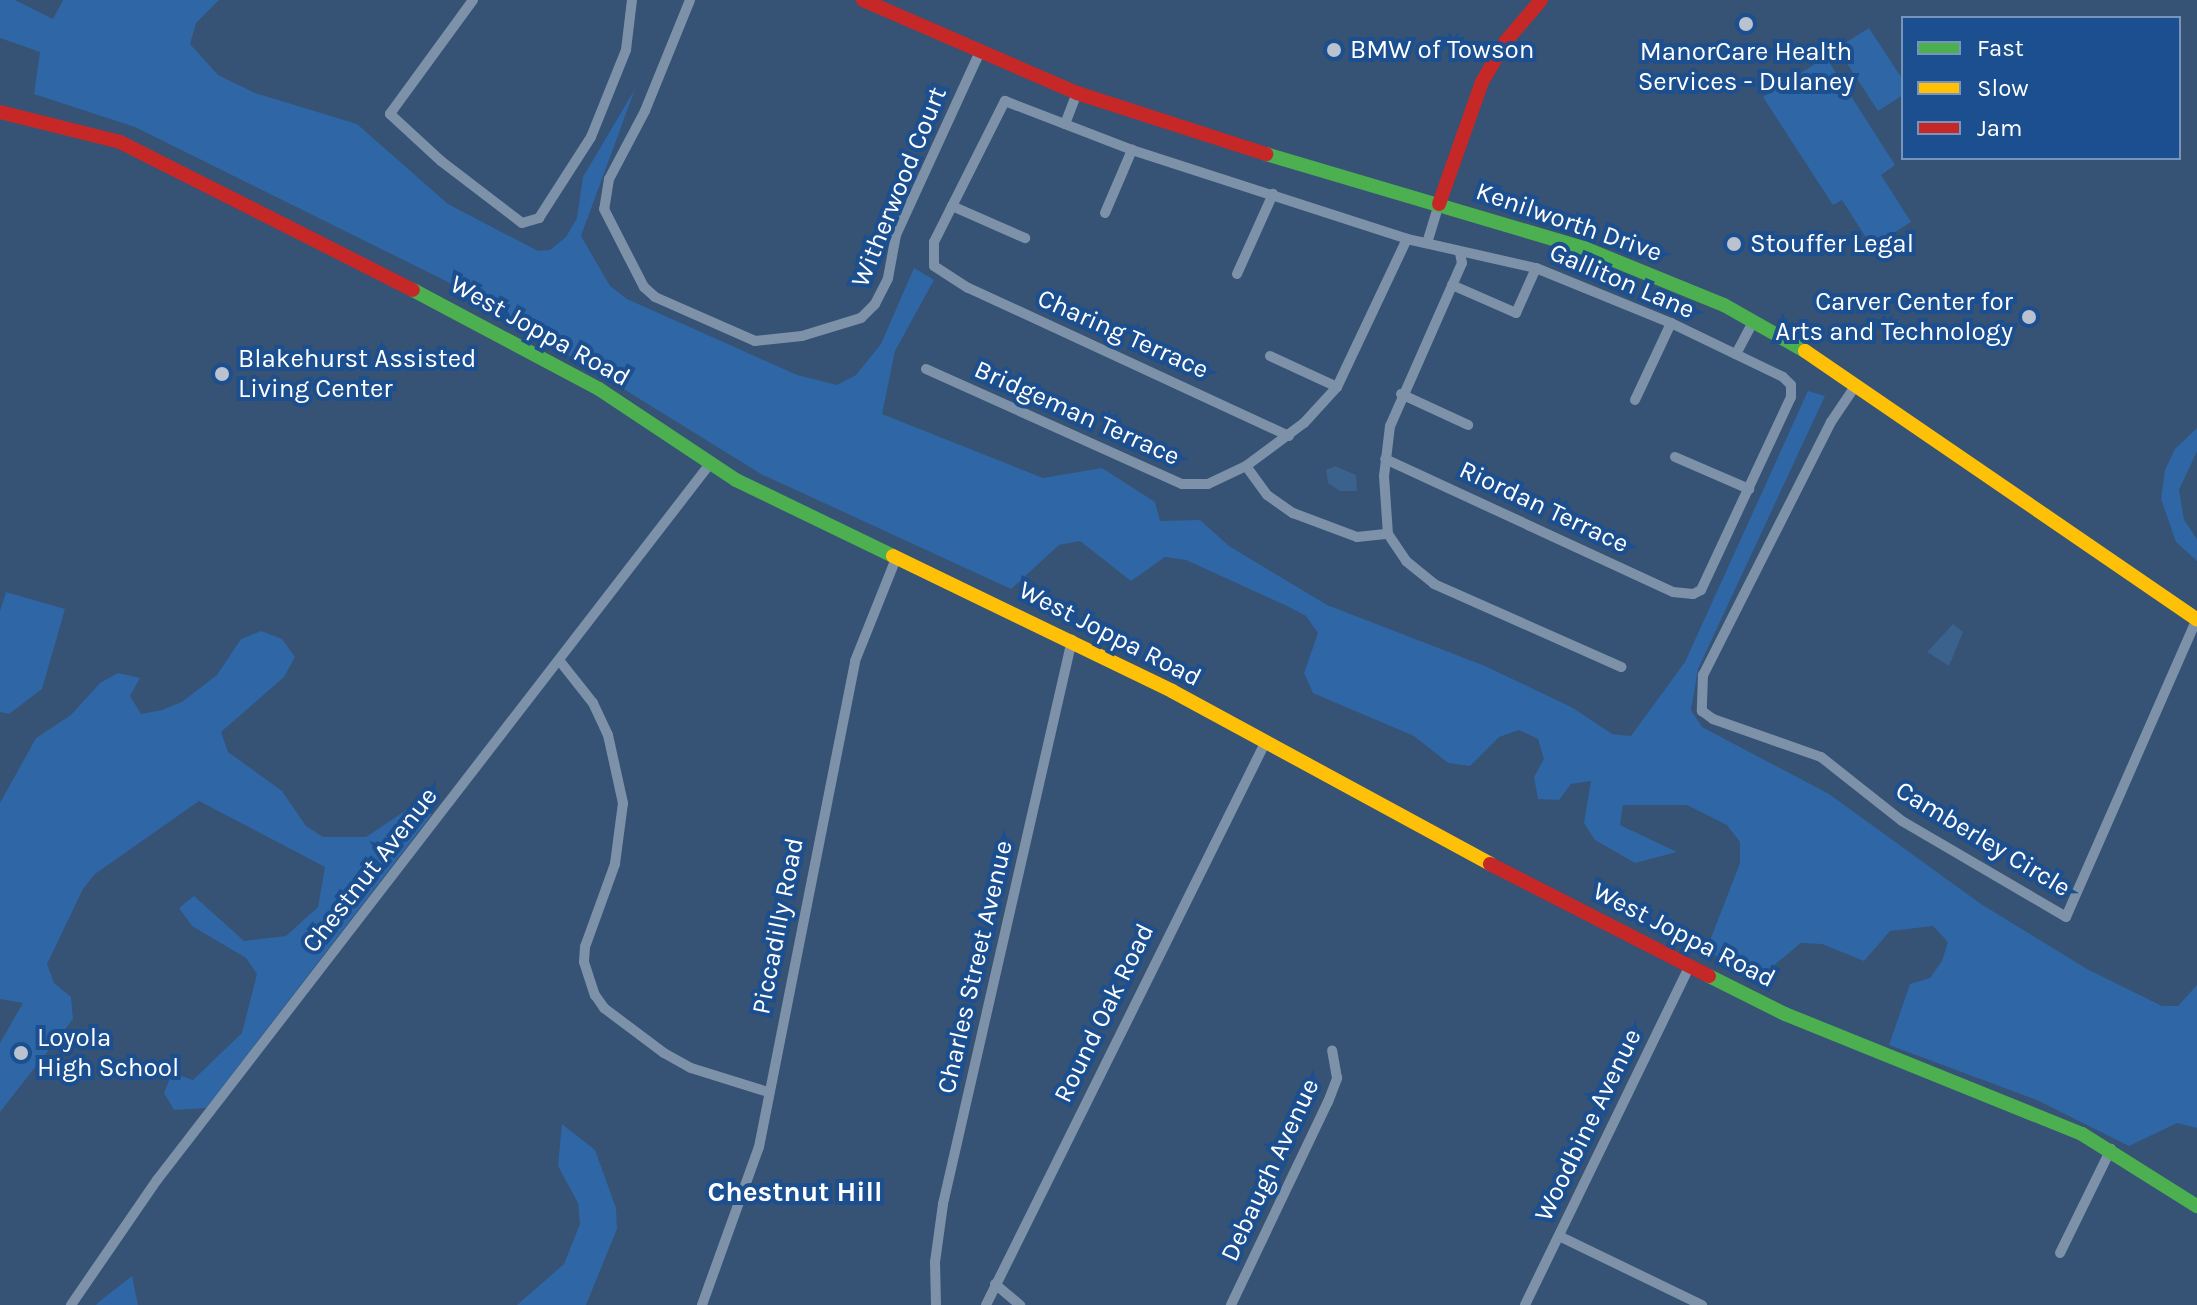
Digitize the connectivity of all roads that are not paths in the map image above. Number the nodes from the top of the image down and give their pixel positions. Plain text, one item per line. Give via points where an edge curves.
1 (473, 0) edge
2 (632, 0) edge
3 (690, 0) edge
4 (863, 0) edge
5 (1541, 0) edge
6 (979, 54) junction
7 (1077, 93) junction
8 (0, 112) edge
9 (1065, 124) junction
10 (1132, 150) junction
11 (1273, 194) junction
12 (1439, 204) junction
13 (952, 206) junction
14 (1105, 213) dead end
15 (1025, 238) dead end
16 (1407, 239) junction
17 (1427, 243) junction
18 (1460, 253) junction
19 (1536, 268) junction
20 (1237, 274) dead end
21 (1452, 285) junction
22 (1754, 320) junction
23 (1671, 323) junction
24 (1736, 354) junction
25 (1270, 356) dead end
26 (926, 369) dead end
27 (1856, 385) junction
28 (1337, 387) junction
29 (1401, 394) junction
30 (1635, 400) dead end
31 (1468, 425) dead end
32 (1289, 436) junction
33 (1675, 457) dead end
34 (1385, 459) junction
35 (709, 465) junction
36 (1246, 466) junction
37 (1749, 489) junction
38 (1388, 534) junction
39 (897, 556) junction
40 (2197, 619) edge
41 (1072, 640) junction
42 (559, 660) junction
43 (1621, 667) dead end
44 (1265, 743) junction
45 (1690, 965) junction
46 (1332, 1050) dead end
47 (768, 1092) junction
48 (2111, 1149) junction
49 (2197, 1206) edge
50 (1559, 1236) junction
51 (2060, 1253) dead end
52 (995, 1284) junction
53 (71, 1305) edge
54 (702, 1305) edge
55 (936, 1305) edge
56 (986, 1305) edge
57 (1020, 1305) edge
58 (1231, 1305) edge
59 (1525, 1305) edge
60 (1702, 1305) edge

1 - 2 street via 390,114 522,223 539,218 591,137 626,50
3 - 6 street, Witherwood Court via 645,111 609,179 604,209 644,287 755,341 773,342 861,318 884,287 896,235
4 - 6 street, Kenilworth Drive
5 - 12 street via 1506,41 1482,82
6 - 7 street, Kenilworth Drive
7 - 9 street
7 - 12 street, Kenilworth Drive
8 - 35 street, West Joppa Road via 120,142 211,184 599,389
9 - 10 street, Galliton Lane
9 - 13 street, Galliton Lane via 1005,101
10 - 11 street, Galliton Lane
10 - 14 street
11 - 16 street, Galliton Lane
11 - 20 street
12 - 17 street
12 - 22 street, Kenilworth Drive via 1584,248
13 - 15 street
13 - 32 street, Charing Terrace via 931,251 939,272
16 - 17 street, Galliton Lane
16 - 28 street, Bridgeman Terrace
17 - 18 street, Galliton Lane
18 - 19 street, Galliton Lane via 1477,251
18 - 21 street
19 - 21 street via 1516,313
19 - 23 street, Galliton Lane
21 - 29 street
22 - 24 street
22 - 27 street, Kenilworth Drive
23 - 24 street, Galliton Lane
23 - 30 street
24 - 37 street, Galliton Lane via 1791,385 1791,397
25 - 28 street
26 - 36 street, Bridgeman Terrace via 1182,484 1208,484
27 - 40 street, Kenilworth Drive
27 - 40 street, Camberley Circle via 1831,422 1703,675 1702,711 1713,719 1821,757 1902,821 2066,917
28 - 32 street, Bridgeman Terrace
29 - 31 street
29 - 34 street
32 - 36 street, Bridgeman Terrace
33 - 37 street
34 - 37 street, Riordan Terrace via 1684,594 1701,590
34 - 38 street
35 - 39 street, West Joppa Road
35 - 42 street, Chestnut Avenue
36 - 38 street via 1267,495 1293,513 1357,537
38 - 43 street via 1406,561 1434,584
39 - 41 street, West Joppa Road
39 - 47 street, Piccadilly Road via 855,661
41 - 44 street, West Joppa Road
41 - 55 street, Charles Street Avenue via 943,1204
42 - 47 street via 593,703 608,735 623,803 615,864 585,947 591,987 604,1008 664,1053 691,1068
42 - 53 street, Chestnut Avenue via 157,1180
44 - 45 street, West Joppa Road via 1406,822
44 - 52 street, Round Oak Road
45 - 48 street, West Joppa Road via 1831,1035 2023,1108
45 - 50 street, Woodbine Avenue
46 - 58 street, Debaugh Avenue via 1337,1078 1328,1102
47 - 54 street, Piccadilly Road via 740,1208
48 - 49 street, West Joppa Road
48 - 51 street
50 - 59 street, Woodbine Avenue
50 - 60 street
52 - 56 street, Round Oak Road
52 - 57 street

